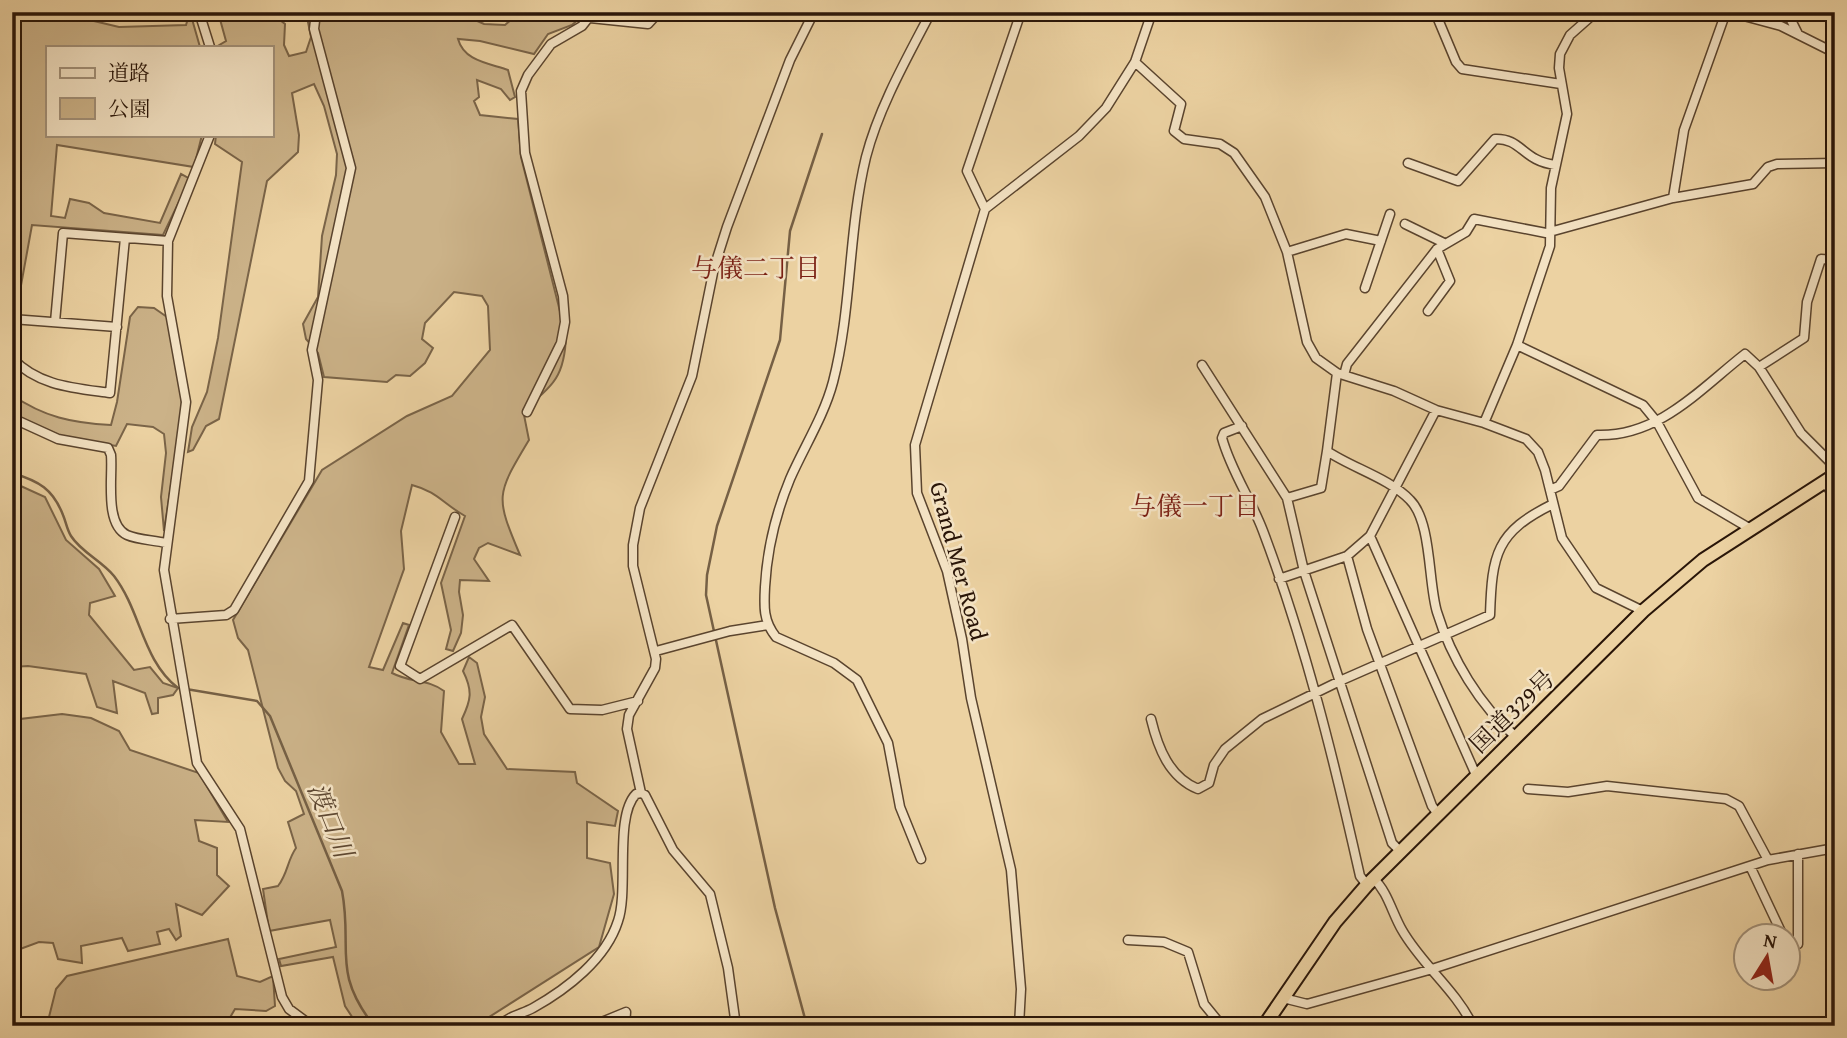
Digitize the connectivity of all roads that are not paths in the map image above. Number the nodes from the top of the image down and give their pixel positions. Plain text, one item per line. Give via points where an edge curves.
1 (199, 12) edge
2 (316, 12) edge
3 (659, 12) edge
4 (814, 12) edge
5 (931, 12) edge
6 (1021, 12) edge
7 (1153, 12) edge
8 (1435, 12) edge
9 (1596, 12) edge
10 (1727, 12) edge
11 (1787, 12) edge
12 (1831, 12) edge
13 (592, 15) edge
14 (1798, 34) junction
15 (211, 46) edge
16 (1835, 54) edge
17 (1135, 62) junction
18 (1561, 84) junction
19 (210, 136) edge
20 (1408, 163) dead end
21 (1835, 163) edge
22 (1556, 165) junction
23 (1673, 198) junction
24 (985, 209) junction
25 (1390, 214) dead end
26 (1405, 224) dead end
27 (1550, 231) junction
28 (125, 238) junction
29 (168, 241) junction
30 (1381, 241) junction
31 (1440, 246) junction
32 (1287, 252) junction
33 (1835, 260) edge
34 (1365, 288) dead end
35 (1428, 311) dead end
36 (12, 319) edge
37 (55, 322) junction
38 (117, 327) junction
39 (1517, 345) junction
40 (12, 358) edge
41 (1202, 365) dead end
42 (1759, 367) junction
43 (1340, 374) junction
44 (1436, 410) junction
45 (527, 412) dead end
46 (12, 418) edge
47 (1484, 423) junction
48 (1658, 424) junction
49 (1242, 426) junction
50 (1327, 451) junction
51 (1835, 467) edge
52 (1829, 478) edge
53 (1395, 489) junction
54 (1550, 490) junction
55 (1287, 498) junction
56 (1835, 499) edge
57 (1553, 504) junction
58 (455, 517) dead end
59 (1749, 528) junction
60 (1370, 536) junction
61 (166, 543) junction
62 (1347, 556) junction
63 (1304, 571) junction
64 (1279, 579) junction
65 (1643, 611) junction
66 (170, 620) junction
67 (768, 625) junction
68 (1446, 633) junction
69 (1419, 646) junction
70 (656, 651) junction
71 (1381, 662) junction
72 (1342, 680) junction
73 (1314, 692) junction
74 (638, 701) junction
75 (1151, 719) dead end
76 (1516, 737) junction
77 (1476, 775) junction
78 (1528, 789) dead end
79 (641, 793) junction
80 (1438, 814) junction
81 (1835, 848) edge
82 (1400, 851) junction
83 (1798, 854) junction
84 (921, 859) dead end
85 (1768, 860) junction
86 (1750, 866) junction
87 (1370, 882) junction
88 (1776, 922) edge
89 (1798, 922) edge
90 (1129, 940) dead end
91 (1430, 970) junction
92 (1283, 998) junction
93 (312, 1026) edge
94 (500, 1026) edge
95 (592, 1026) edge
96 (625, 1026) edge
97 (736, 1026) edge
98 (1019, 1026) edge
99 (1222, 1026) edge
100 (1264, 1026) edge
101 (1473, 1026) edge

1 - 15 street
2 - 66 street via 314,29 351,168 312,350 317,380 309,481 234,610 226,615
3 - 13 street via 648,24
4 - 70 street via 794,51 727,227 692,376 640,508 633,565
5 - 67 street via 866,156 833,384 773,530 766,571 764,612
6 - 24 street via 967,171
7 - 17 street
8 - 18 street via 1462,69
9 - 18 street via 1570,35 1560,54
10 - 14 street
10 - 23 street via 1684,130
11 - 14 street
12 - 16 street
13 - 45 street via 551,44 521,91 525,153 563,296 565,322 561,343
14 - 16 street
17 - 24 street via 1106,108 1079,136
17 - 32 street via 1181,104 1174,131 1184,139 1220,144 1234,153 1265,197
18 - 22 street via 1567,114
19 - 29 street
20 - 22 street via 1458,181 1495,139 1506,139 1539,163
21 - 23 street via 1777,164 1753,184
22 - 27 street via 1548,206
23 - 27 street
24 - 98 street, Grand Mer Road via 924,409 915,445 915,473 917,493 947,571 1009,859 1021,989
25 - 30 street
26 - 31 street
27 - 31 street via 1474,219 1466,232
27 - 39 street via 1550,246
28 - 29 street
28 - 37 street via 63,233
28 - 38 street
29 - 61 street via 167,296 186,424
30 - 32 street via 1346,234
30 - 34 street
31 - 35 street via 1450,281
31 - 43 street
32 - 43 street via 1307,342 1316,358
33 - 42 street via 1821,259 1807,302 1804,338
36 - 37 street
37 - 38 street
38 - 40 street via 110,393 44,381
39 - 47 street
39 - 48 street via 1643,405
41 - 49 street
42 - 48 street via 1745,354
42 - 51 street via 1801,433
43 - 44 street
43 - 50 street
44 - 47 street
44 - 53 street
46 - 61 street via 58,439 108,448 118,528 127,535
47 - 54 street via 1527,439 1538,452
48 - 54 street via 1597,435 1559,486
48 - 59 street via 1698,498
49 - 55 street
49 - 64 street via 1222,438 1263,529
50 - 53 street
50 - 55 street via 1321,488
52 - 56 street
52 - 59 highway, 国道329号
53 - 60 street
53 - 68 street via 1410,499 1421,515 1436,611
54 - 57 street
55 - 63 street
57 - 65 street via 1562,538 1596,588
57 - 68 street via 1508,532 1497,556 1490,615
58 - 74 street via 400,666 420,679 512,625 570,709 602,710
59 - 65 highway, 国道329号
60 - 62 street
60 - 69 street
61 - 66 street
62 - 63 street
62 - 71 street
63 - 64 street
63 - 72 street
64 - 73 street
65 - 76 highway, 国道329号
66 - 93 street via 197,763 240,829 282,997 289,1009
67 - 70 street
67 - 84 street via 776,637 834,663 857,680 888,743 900,807
68 - 69 street
68 - 76 street via 1481,698
69 - 71 street
69 - 77 street
70 - 74 street via 655,668
71 - 72 street
71 - 80 street
72 - 73 street
72 - 82 street via 1392,843
73 - 75 street via 1262,719 1225,750 1209,783 1198,789 1174,772
73 - 87 street via 1360,876
74 - 79 street via 627,729
76 - 77 highway, 国道329号
77 - 80 highway, 国道329号
78 - 85 street via 1568,792 1607,786 1726,799 1739,806
79 - 94 street via 628,804 621,863 623,890 611,939 575,978
79 - 97 street via 673,850 710,894
80 - 82 highway, 国道329号
81 - 83 street
82 - 87 highway, 国道329号
83 - 85 street
83 - 89 street
85 - 86 street
86 - 88 street
86 - 91 street
87 - 91 street via 1381,885 1402,931
87 - 92 highway, 国道329号 via 1335,922
90 - 99 street via 1172,943 1188,952 1204,1004
91 - 92 street via 1307,1004
91 - 101 street via 1464,1008
92 - 100 highway, 国道329号
95 - 96 street via 626,1012

